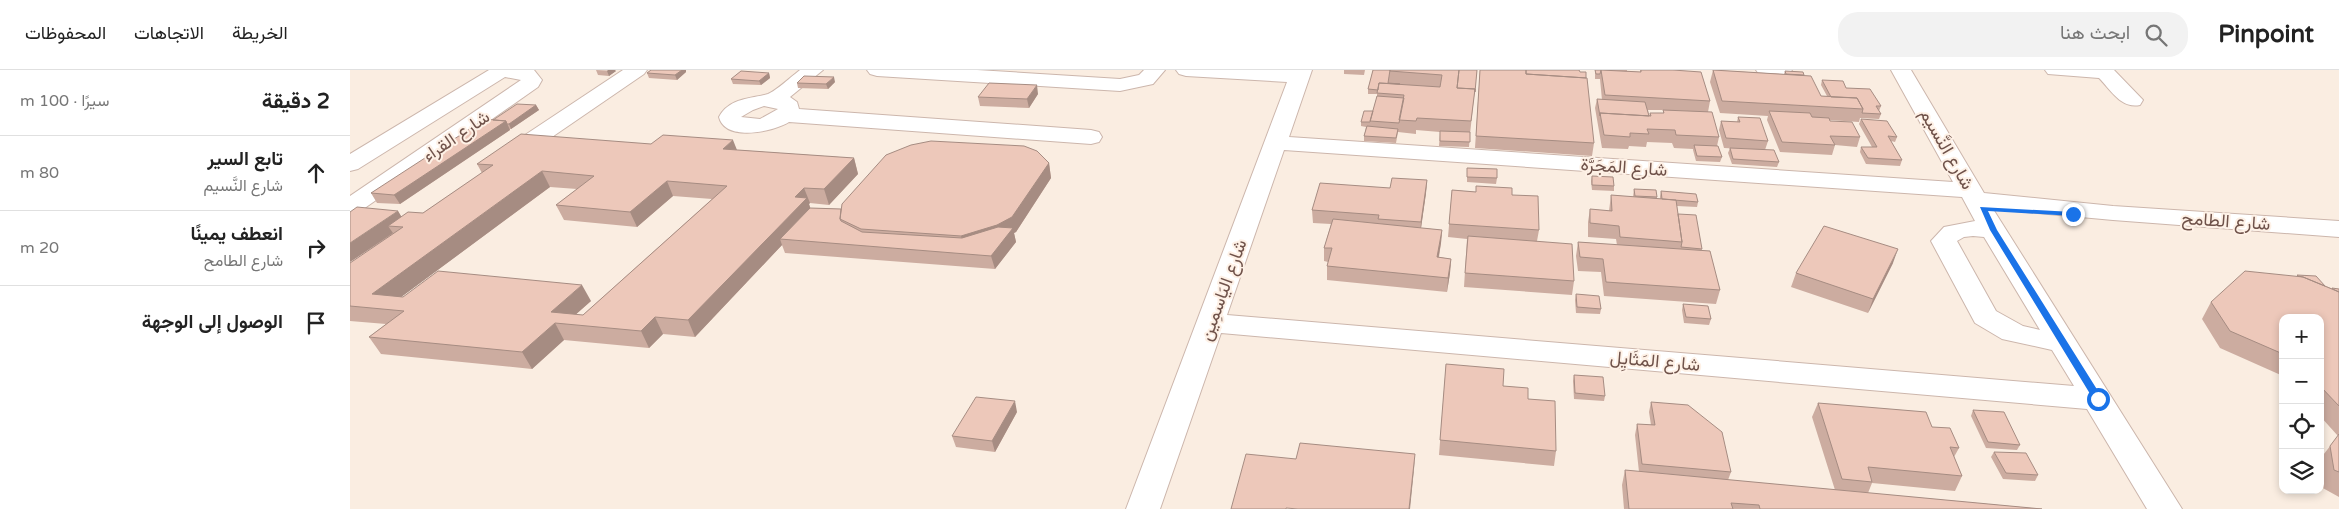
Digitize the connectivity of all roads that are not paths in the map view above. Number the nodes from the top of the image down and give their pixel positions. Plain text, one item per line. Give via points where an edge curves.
1 (503, 70) edge
2 (637, 70) edge
3 (813, 70) edge
4 (877, 70) edge
5 (1155, 70) edge
6 (1186, 70) edge
7 (1766, 70) edge
8 (1782, 70) edge
9 (1901, 70) edge
10 (2055, 70) edge
11 (2104, 71) edge
12 (1300, 73) edge
13 (2132, 100) dead end
14 (1091, 137) dead end
15 (1277, 143) junction
16 (350, 164) edge
17 (493, 167) edge
18 (350, 207) edge
19 (1981, 207) junction
20 (2339, 229) edge
21 (1211, 323) junction
22 (2063, 342) junction
23 (2098, 399) junction
24 (1144, 509) edge
25 (2165, 509) edge

1 - 16 street, شارع القراء
1 - 18 street, شارع القراء via 526,74 531,83
2 - 17 street
3 - 14 street via 779,108
4 - 5 street via 1120,85 1146,80
6 - 12 street
7 - 8 street
9 - 19 street, شارع النَّسيم
10 - 11 street
11 - 13 street
12 - 15 street, شارع اليَاسمِين
15 - 19 street, شارع المَجَرَّة
15 - 21 street, شارع اليَاسمِين
19 - 20 street, شارع الطامح
19 - 22 street, شارع النَّسيم
19 - 22 street via 1944,241 1985,317 1996,326 2024,337
21 - 23 street, شارع المَثَايِل
21 - 24 street, شارع اليَاسمِين
22 - 23 street, شارع النَّسيم
23 - 25 street, شارع النَّسيم

